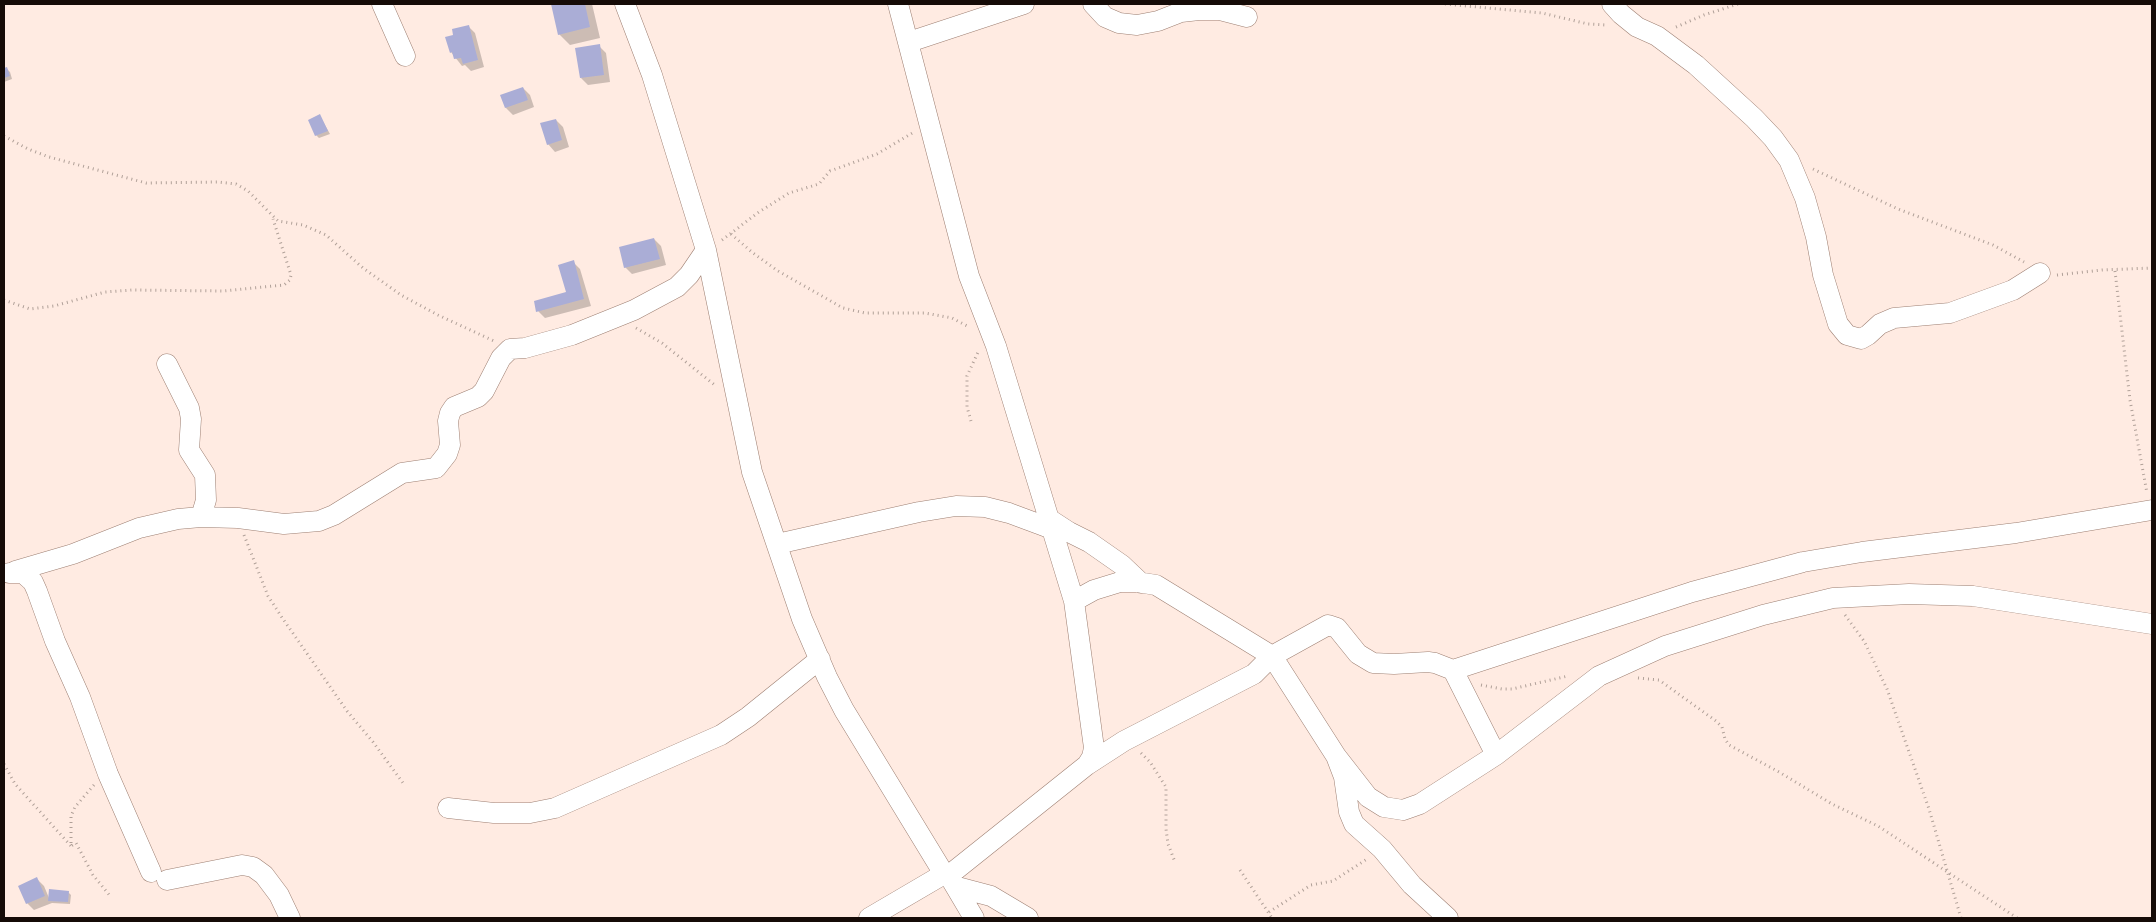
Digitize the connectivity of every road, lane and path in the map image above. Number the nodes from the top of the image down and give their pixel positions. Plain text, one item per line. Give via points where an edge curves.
1 (382, 4) edge
2 (625, 4) edge
3 (898, 4) edge
4 (1024, 4) edge
5 (1094, 4) edge
6 (1445, 4) edge
7 (1612, 4) edge
8 (1738, 4) edge
9 (1247, 17) dead end
10 (1608, 25) dead end
11 (1657, 36) junction
12 (909, 42) junction
13 (405, 56) dead end
14 (928, 124) junction
15 (4, 136) edge
16 (1789, 160) junction
17 (273, 218) junction
18 (731, 234) junction
19 (706, 250) junction
20 (2152, 268) edge
21 (2115, 271) junction
22 (2040, 273) junction
23 (4, 300) edge
24 (621, 316) junction
25 (989, 340) junction
26 (510, 349) junction
27 (167, 364) dead end
28 (718, 388) dead end
29 (971, 420) dead end
30 (2151, 510) edge
31 (201, 517) junction
32 (238, 518) junction
33 (1051, 524) junction
34 (777, 544) junction
35 (9, 573) edge
36 (1141, 583) junction
37 (1833, 598) junction
38 (1074, 601) junction
39 (2152, 624) edge
40 (1272, 656) junction
41 (820, 659) junction
42 (1456, 674) junction
43 (1599, 676) junction
44 (1629, 678) dead end
45 (1124, 741) junction
46 (1496, 755) junction
47 (1336, 756) junction
48 (104, 762) junction
49 (4, 764) edge
50 (1087, 765) junction
51 (403, 783) dead end
52 (448, 808) dead end
53 (72, 846) junction
54 (1382, 850) junction
55 (1175, 862) dead end
56 (1240, 870) dead end
57 (1948, 874) junction
58 (950, 879) junction
59 (111, 897) dead end
60 (1269, 912) junction
61 (290, 918) edge
62 (869, 918) edge
63 (974, 918) edge
64 (1028, 918) edge
65 (1272, 918) edge
66 (1448, 918) edge
67 (1961, 918) edge
68 (2017, 918) edge

1 - 13 street
2 - 19 street via 658,92
3 - 12 street
4 - 12 street
5 - 9 street via 1105,17 1119,23 1138,25 1181,12 1200,10 1220,10
6 - 10 path via 1542,13 1588,24
7 - 11 street via 1637,27
8 - 11 path
11 - 16 street via 1725,91 1773,138
12 - 14 street
14 - 18 path via 883,151 830,171 819,184 789,193
14 - 25 street
15 - 17 path via 28,150 49,157 146,183 236,184 248,190
16 - 22 path via 1836,178 1898,209 1993,245
16 - 22 street via 1805,198 1838,324 1847,335 1860,340 1880,324 1894,318 1950,313 2013,290
17 - 23 path via 291,275 284,285 223,291 105,292 30,309
17 - 26 path via 321,232 401,296
18 - 19 path
18 - 25 path via 778,271 843,308 865,313 925,313 952,318
19 - 24 street via 677,287
19 - 34 street via 752,472
20 - 21 path
21 - 22 path
21 - 30 path via 2130,400
24 - 26 street via 550,342
24 - 28 path
25 - 29 path via 978,351 966,376 967,407
25 - 33 street
26 - 32 street via 501,358 484,391 469,402 454,407 450,413 450,444 436,468 402,473 319,521 284,524
27 - 31 street via 189,408 189,450 205,475 206,500
30 - 42 street via 2016,533 1803,562 1692,592
31 - 32 street
31 - 35 street via 139,528 57,560
32 - 51 path via 268,596 314,666
33 - 34 street via 984,506 956,506
33 - 36 street via 1089,542
33 - 38 street
34 - 41 street via 802,619
35 - 48 street via 23,573 37,590
36 - 38 street via 1120,582 1094,590
36 - 40 street via 1156,586
37 - 39 street via 1909,594 1973,596
37 - 43 street via 1763,615 1665,646
37 - 57 path via 1864,641 1887,689
38 - 50 street via 1094,748
40 - 42 street via 1330,625 1337,628 1358,654 1373,662 1428,662
40 - 45 street via 1254,674
40 - 47 street
41 - 52 street via 721,735 555,808 530,813
41 - 58 street via 844,710
42 - 43 path via 1502,689 1581,674
42 - 46 street
43 - 46 street
44 - 57 path via 1659,680 1716,720 1730,745 1832,804 1878,826
45 - 50 street
45 - 55 path via 1150,762 1166,787 1166,830
46 - 47 street via 1420,804 1403,810 1384,807 1368,797
47 - 54 street via 1344,777 1351,820
48 - 53 path via 97,781 71,816
48 - 61 street via 159,876 242,865 253,867 264,875 279,895
49 - 53 path via 15,784
50 - 58 street
53 - 59 path via 76,843 93,875
54 - 60 path via 1333,881 1311,885
54 - 66 street via 1412,885
56 - 60 path
57 - 67 path
57 - 68 path
58 - 62 street
58 - 63 street
58 - 64 street via 991,896
60 - 65 path

